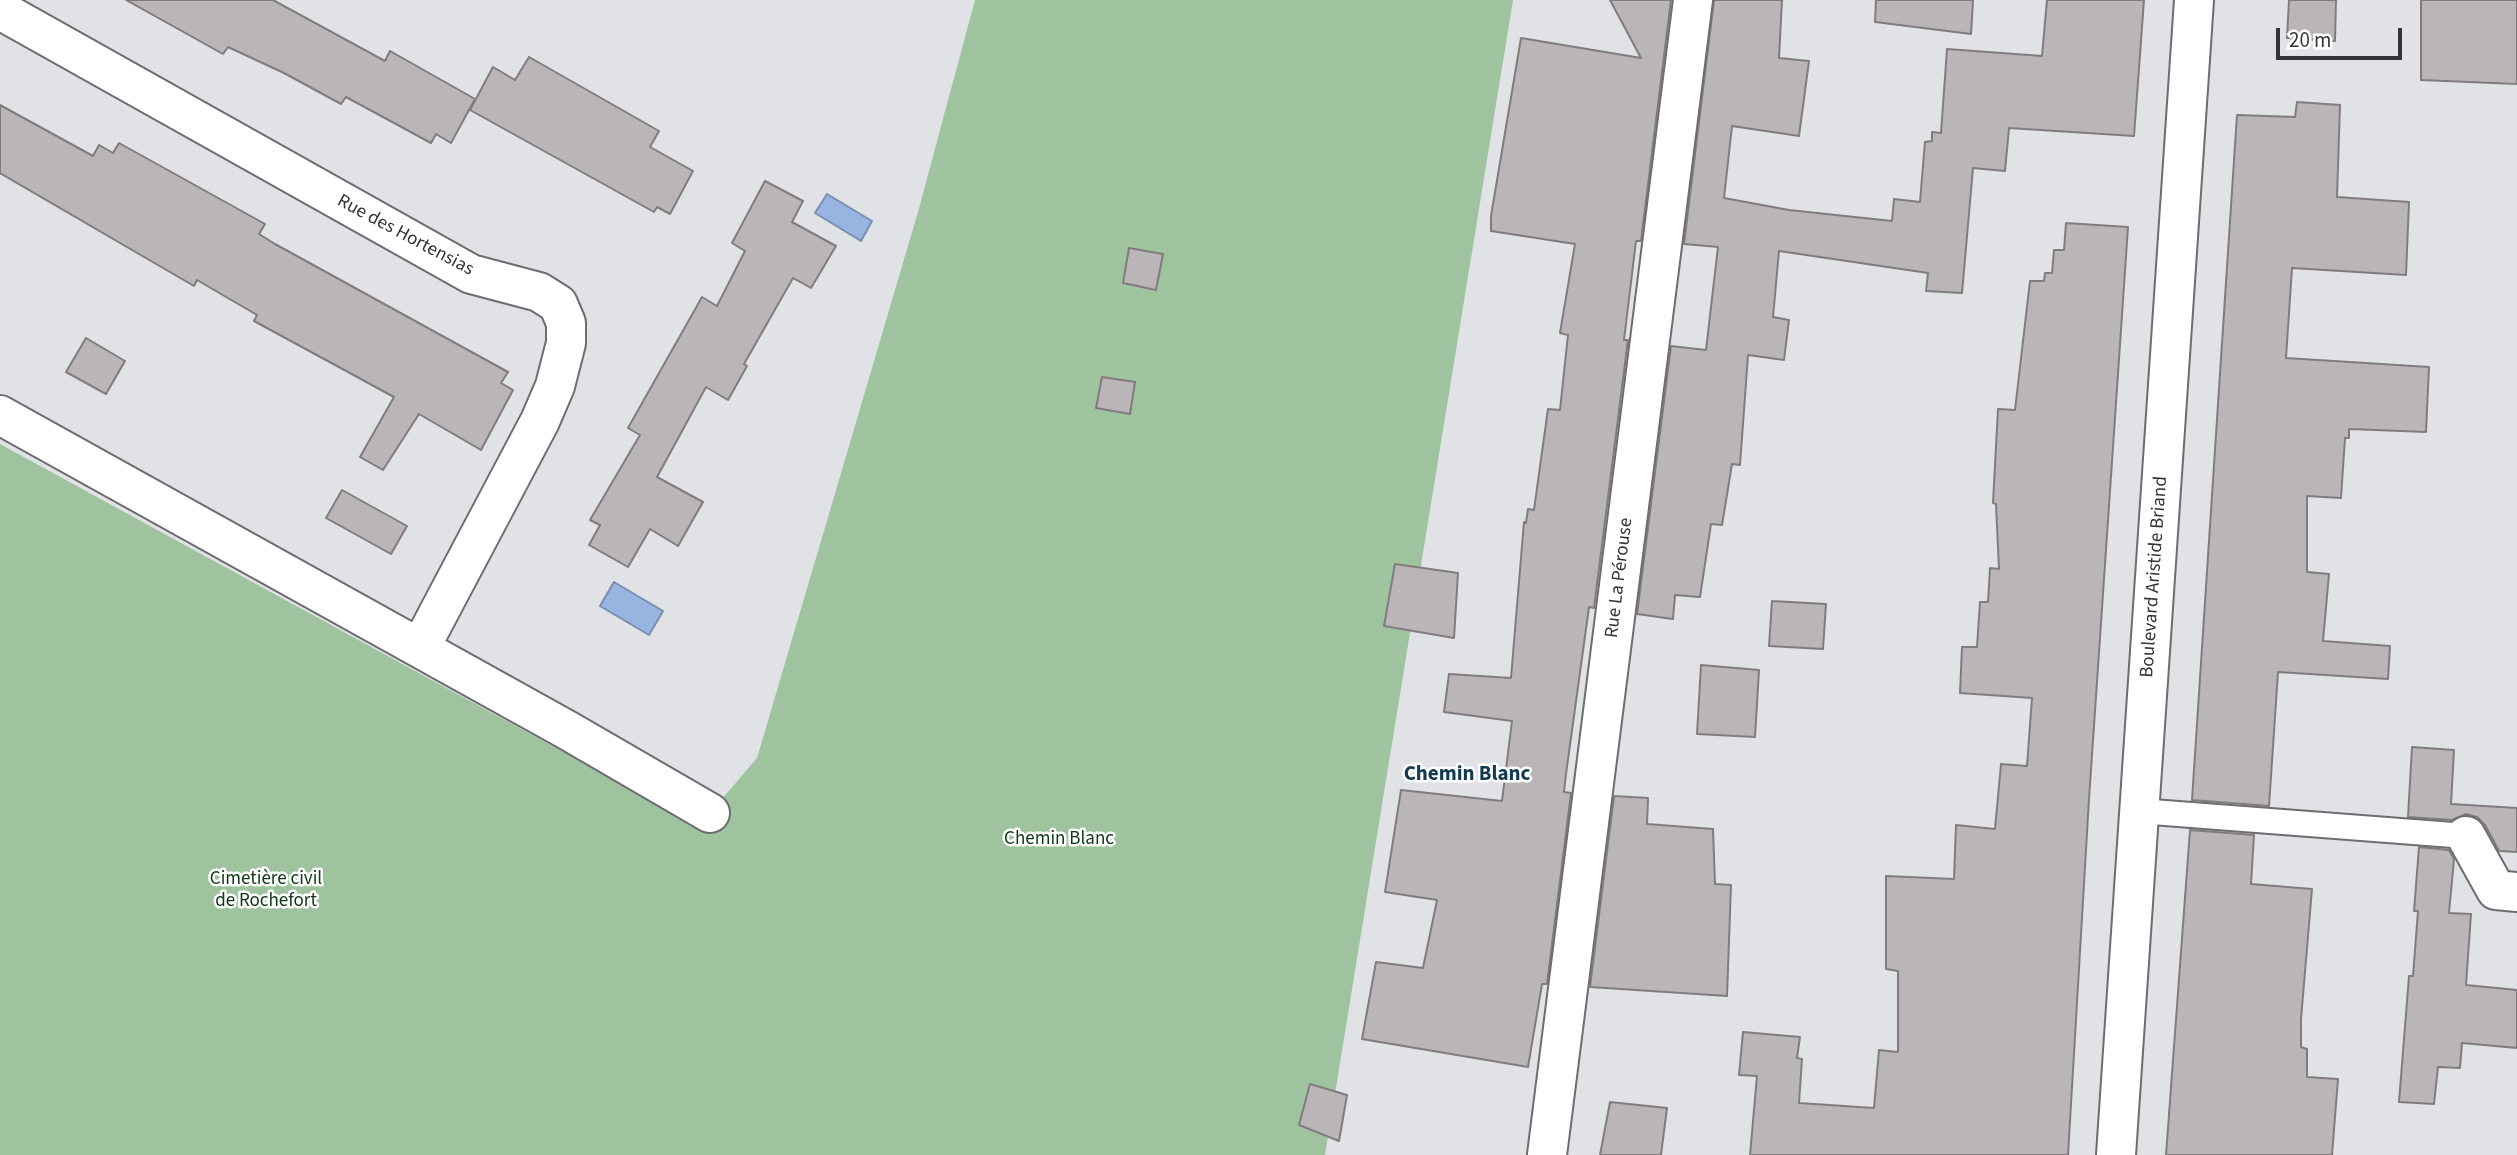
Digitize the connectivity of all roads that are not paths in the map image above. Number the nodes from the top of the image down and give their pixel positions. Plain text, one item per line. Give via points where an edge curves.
1 (1693, 0) edge
2 (2194, 0) edge
3 (0, 10) edge
4 (0, 415) edge
5 (419, 648) junction
6 (2139, 811) junction
7 (710, 813) dead end
8 (2466, 836) joint
9 (2517, 892) edge
10 (1547, 1155) edge
11 (2116, 1155) edge

1 - 10 street, Rue La Pérouse
2 - 6 street, Boulevard Aristide Briand
3 - 5 street, Rue des Hortensias via 471,274 539,292 558,304 566,323 566,342 555,386
4 - 5 street
5 - 7 street
6 - 8 lane
6 - 11 street, Boulevard Aristide Briand
8 - 9 street via 2496,890

